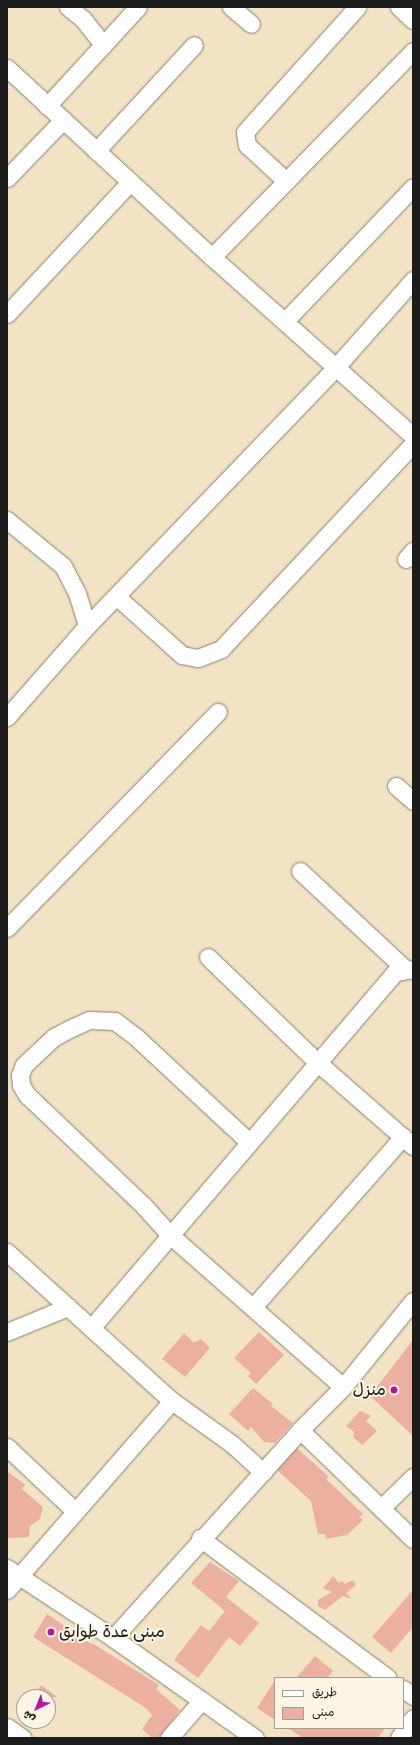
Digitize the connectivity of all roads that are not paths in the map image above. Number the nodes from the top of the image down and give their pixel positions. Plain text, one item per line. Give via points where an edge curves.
1 (68, 7) edge
2 (138, 7) edge
3 (231, 7) edge
4 (357, 7) edge
5 (399, 7) edge
6 (413, 20) edge
7 (251, 24) dead end
8 (103, 45) junction
9 (194, 45) dead end
10 (413, 50) edge
11 (7, 68) edge
12 (47, 106) junction
13 (63, 120) junction
14 (96, 151) junction
15 (7, 178) edge
16 (130, 182) junction
17 (286, 182) junction
18 (413, 187) edge
19 (212, 257) junction
20 (413, 280) edge
21 (7, 314) edge
22 (285, 321) junction
23 (335, 368) junction
24 (413, 436) edge
25 (413, 444) edge
26 (7, 520) edge
27 (116, 596) junction
28 (87, 626) junction
29 (218, 712) dead end
30 (7, 717) edge
31 (396, 786) dead end
32 (413, 801) edge
33 (300, 871) dead end
34 (7, 928) edge
35 (208, 957) dead end
36 (409, 969) edge
37 (317, 1062) junction
38 (249, 1142) junction
39 (408, 1142) edge
40 (170, 1235) junction
41 (10, 1260) edge
42 (412, 1306) edge
43 (68, 1307) junction
44 (253, 1307) junction
45 (92, 1327) junction
46 (7, 1332) edge
47 (343, 1387) junction
48 (172, 1401) junction
49 (300, 1430) junction
50 (7, 1447) edge
51 (263, 1472) junction
52 (413, 1477) edge
53 (381, 1508) junction
54 (76, 1511) junction
55 (200, 1538) junction
56 (413, 1539) edge
57 (13, 1572) edge
58 (7, 1590) edge
59 (113, 1638) junction
60 (387, 1677) edge
61 (404, 1690) edge
62 (413, 1696) edge
63 (202, 1700) junction
64 (413, 1718) edge
65 (7, 1727) edge
66 (23, 1738) edge
67 (169, 1738) edge
68 (255, 1738) edge
69 (399, 1738) edge

1 - 8 street via 83,18
2 - 8 street
3 - 7 street
4 - 17 street via 245,132 246,145
5 - 6 street
8 - 12 street
9 - 14 street
10 - 17 street
11 - 12 street
12 - 13 street
13 - 14 street
13 - 15 street
14 - 16 street
16 - 19 street
16 - 21 street
17 - 19 street
18 - 22 street
19 - 22 street
20 - 23 street
22 - 23 street
23 - 24 street
23 - 27 street
25 - 27 street via 221,649 198,658 182,655
26 - 28 street via 63,566 77,593
27 - 28 street
28 - 30 street
29 - 34 street
31 - 32 street
33 - 36 street
35 - 37 street
36 - 37 street via 395,972
37 - 38 street
37 - 39 street
38 - 40 street
38 - 40 street via 136,1037 115,1021 89,1020 73,1027 54,1037 24,1065 20,1075 21,1085 27,1095 139,1200
39 - 44 street
40 - 44 street
40 - 45 street
41 - 43 street
42 - 47 street
43 - 45 street
43 - 46 street
44 - 47 street
45 - 48 street
47 - 49 street
48 - 51 street via 226,1439
48 - 54 street
49 - 51 street
49 - 53 street
50 - 54 street
51 - 55 street
52 - 53 street
53 - 56 street
54 - 57 street
55 - 59 street
55 - 60 street
57 - 58 street
57 - 59 street
59 - 63 street
61 - 62 street
63 - 67 street
63 - 68 street
64 - 69 street
65 - 66 street

